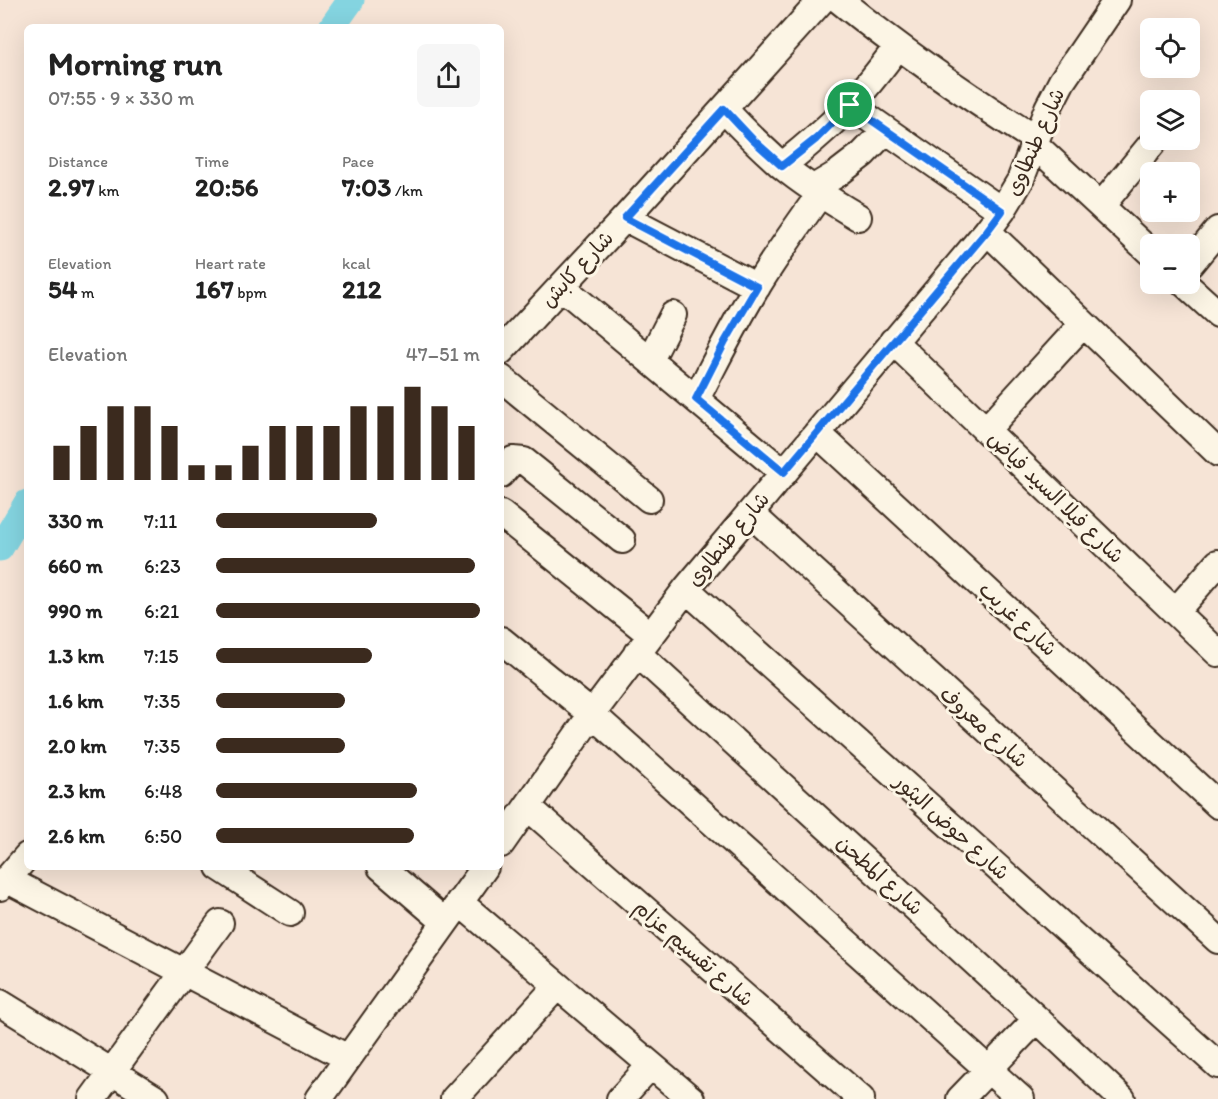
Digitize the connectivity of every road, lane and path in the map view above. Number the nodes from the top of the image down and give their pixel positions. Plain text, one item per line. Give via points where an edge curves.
1 (822, 0) edge
2 (839, 0) edge
3 (1108, 3) edge
4 (898, 46) junction
5 (850, 105) junction
6 (724, 109) junction
7 (886, 130) junction
8 (1034, 142) junction
9 (1147, 150) edge
10 (782, 166) junction
11 (816, 191) junction
12 (1101, 206) junction
13 (1002, 211) junction
14 (858, 217) dead end
15 (625, 218) junction
16 (1218, 230) edge
17 (987, 231) junction
18 (1140, 243) edge
19 (1200, 252) edge
20 (561, 287) junction
21 (757, 287) junction
22 (1196, 294) edge
23 (1218, 314) edge
24 (673, 315) dead end
25 (1083, 324) junction
26 (893, 341) junction
27 (504, 348) edge
28 (650, 360) junction
29 (504, 380) edge
30 (696, 399) junction
31 (986, 430) junction
32 (817, 433) junction
33 (1218, 453) edge
34 (504, 470) edge
35 (784, 472) junction
36 (650, 499) dead end
37 (750, 513) junction
38 (504, 517) edge
39 (622, 540) dead end
40 (1218, 563) edge
41 (686, 589) junction
42 (1175, 612) junction
43 (504, 642) edge
44 (644, 644) junction
45 (1218, 653) edge
46 (592, 714) junction
47 (1218, 805) edge
48 (516, 811) edge
49 (504, 837) edge
50 (24, 859) edge
51 (224, 870) edge
52 (386, 870) edge
53 (482, 870) edge
54 (3, 883) edge
55 (452, 912) junction
56 (290, 913) dead end
57 (220, 923) dead end
58 (1218, 940) edge
59 (185, 972) junction
60 (557, 986) junction
61 (0, 1003) edge
62 (1037, 1019) junction
63 (348, 1058) junction
64 (651, 1065) junction
65 (1218, 1065) edge
66 (988, 1070) junction
67 (112, 1072) junction
68 (92, 1099) edge
69 (156, 1099) edge
70 (319, 1099) edge
71 (454, 1099) edge
72 (620, 1099) edge
73 (691, 1099) edge
74 (861, 1099) edge
75 (960, 1099) edge
76 (1021, 1099) edge
77 (1122, 1099) edge

1 - 6 street, شارع كابش
2 - 4 street
3 - 8 street, شارع طنطاوى via 1062,81
4 - 5 street
4 - 8 street
5 - 7 street
5 - 10 street
6 - 10 street
6 - 15 street, شارع كابش
7 - 11 street
7 - 13 street
8 - 12 street
8 - 13 street, شارع طنطاوى via 1020,181
9 - 12 street
10 - 11 street
11 - 14 street
11 - 21 street
12 - 18 street
13 - 17 street, شارع طنطاوى
15 - 20 street, شارع كابش
15 - 21 street
16 - 19 street
17 - 25 street
17 - 26 street, شارع طنطاوى
20 - 27 street, شارع كابش
20 - 28 street
21 - 30 street
22 - 23 street
24 - 28 street
25 - 31 street
25 - 33 street
26 - 31 street, شارع فيلا السيد فياض
26 - 32 street, شارع طنطاوى
28 - 30 street
29 - 36 street
30 - 35 street
31 - 42 street, شارع فيلا السيد فياض
32 - 35 street, شارع طنطاوى
32 - 47 street, شارع غريب
34 - 39 street via 513,460 524,460
35 - 37 street, شارع طنطاوى
37 - 41 street, شارع طنطاوى
37 - 58 street, شارع معروف
38 - 44 street, شارع المطحن
40 - 42 street
41 - 44 street, شارع طنطاوى
41 - 65 street, شارع حوض البثور
42 - 45 street, شارع فيلا السيد فياض
43 - 46 street
44 - 46 street, شارع طنطاوى
44 - 62 street, شارع المطحن
46 - 48 street, شارع طنطاوى
46 - 66 street
48 - 49 street, شارع طنطاوى
48 - 74 street, شارع تقسيم عزام
50 - 54 street
51 - 56 street
52 - 55 street
53 - 55 street
54 - 59 street
55 - 60 street
55 - 63 street
57 - 59 street
59 - 63 street
59 - 67 street
60 - 64 street
60 - 71 street
61 - 67 street
62 - 66 street
62 - 77 street, شارع المطحن
63 - 70 street
64 - 72 street
64 - 73 street
66 - 75 street
66 - 76 street
67 - 68 street
67 - 69 street

